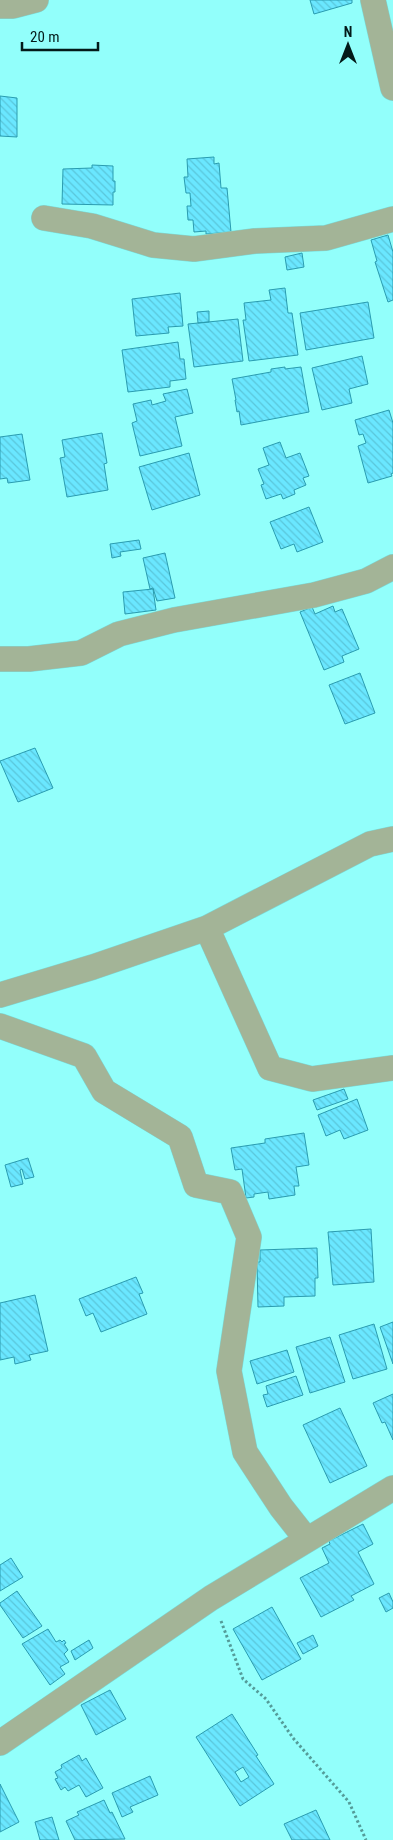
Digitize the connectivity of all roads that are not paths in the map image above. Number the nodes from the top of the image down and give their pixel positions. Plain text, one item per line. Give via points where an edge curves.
1 (36, 0) edge
2 (373, 0) edge
3 (0, 6) edge
4 (393, 88) edge
5 (44, 218) dead end
6 (393, 220) edge
7 (393, 567) edge
8 (0, 659) edge
9 (393, 838) edge
10 (207, 928) junction
11 (0, 995) edge
12 (0, 1026) edge
13 (393, 1068) edge
14 (393, 1488) edge
15 (307, 1540) junction
16 (0, 1743) edge

1 - 3 street
2 - 4 street
5 - 6 street via 92,226 153,245 194,249 254,241 326,238
7 - 8 street via 366,581 314,595 174,620 119,634 81,653
9 - 10 street via 370,844
10 - 11 street
10 - 13 street via 270,1068 312,1079
12 - 15 street via 84,1056 104,1091 180,1137 196,1185 230,1192 249,1237 229,1371 245,1452
14 - 15 street
15 - 16 street via 211,1598

